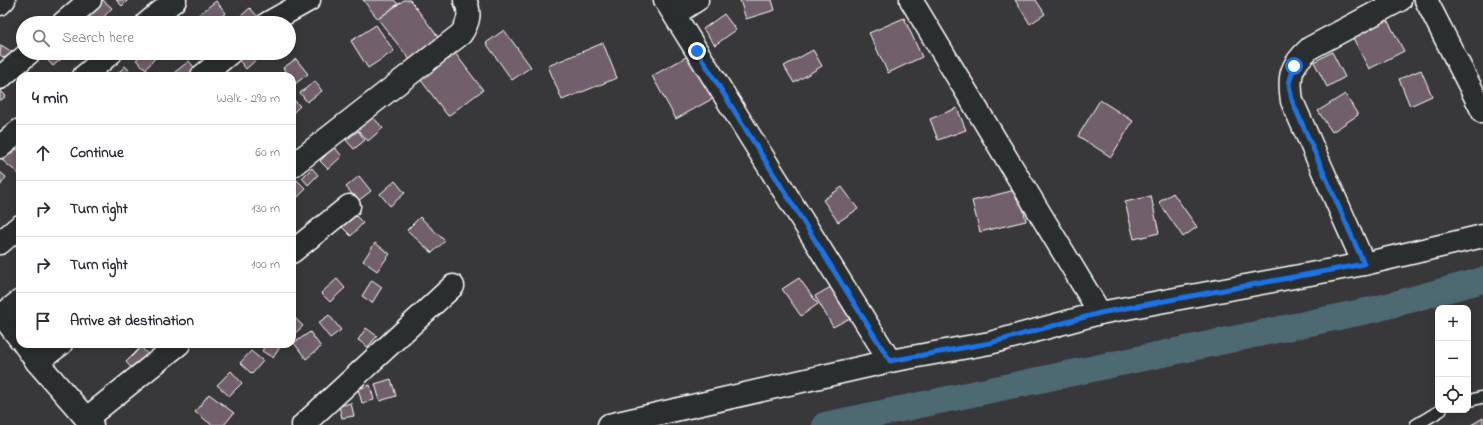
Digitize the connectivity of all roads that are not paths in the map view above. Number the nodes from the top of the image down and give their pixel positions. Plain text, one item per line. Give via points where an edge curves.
1 (4, 0) edge
2 (90, 0) edge
3 (175, 0) edge
4 (309, 0) edge
5 (465, 0) edge
6 (697, 0) edge
7 (912, 0) edge
8 (1400, 0) edge
9 (1426, 0) edge
10 (0, 4) edge
11 (670, 7) edge
12 (71, 16) edge
13 (156, 16) edge
14 (280, 16) edge
15 (21, 60) edge
16 (103, 60) edge
17 (221, 60) edge
18 (89, 72) edge
19 (207, 72) edge
20 (0, 78) edge
21 (1483, 112) edge
22 (16, 133) edge
23 (0, 147) edge
24 (296, 163) edge
25 (349, 206) dead end
26 (16, 229) edge
27 (1483, 236) edge
28 (0, 243) edge
29 (296, 249) edge
30 (1364, 264) junction
31 (453, 286) dead end
32 (16, 304) edge
33 (1100, 313) junction
34 (1, 314) edge
35 (16, 334) edge
36 (27, 348) edge
37 (56, 348) edge
38 (174, 348) edge
39 (890, 361) junction
40 (37, 362) junction
41 (1483, 397) edge
42 (1471, 400) edge
43 (1436, 413) edge
44 (90, 422) edge
45 (303, 425) edge
46 (609, 425) edge
47 (1416, 425) edge

1 - 10 main road
2 - 12 main road
3 - 13 main road
4 - 14 main road
5 - 24 main road via 470,14 468,24 461,34
6 - 11 main road
7 - 33 main road
8 - 30 main road via 1310,48 1294,66 1289,84 1292,101
9 - 21 main road
11 - 39 main road
15 - 20 main road
16 - 18 main road
17 - 19 main road
22 - 23 main road
25 - 29 main road
26 - 28 main road
27 - 30 main road
30 - 33 main road
31 - 45 main road
32 - 34 main road
33 - 39 main road via 990,343
34 - 35 main road
36 - 40 main road
37 - 40 main road
38 - 44 main road
39 - 46 main road
40 - 44 main road
41 - 42 lane
43 - 47 lane

